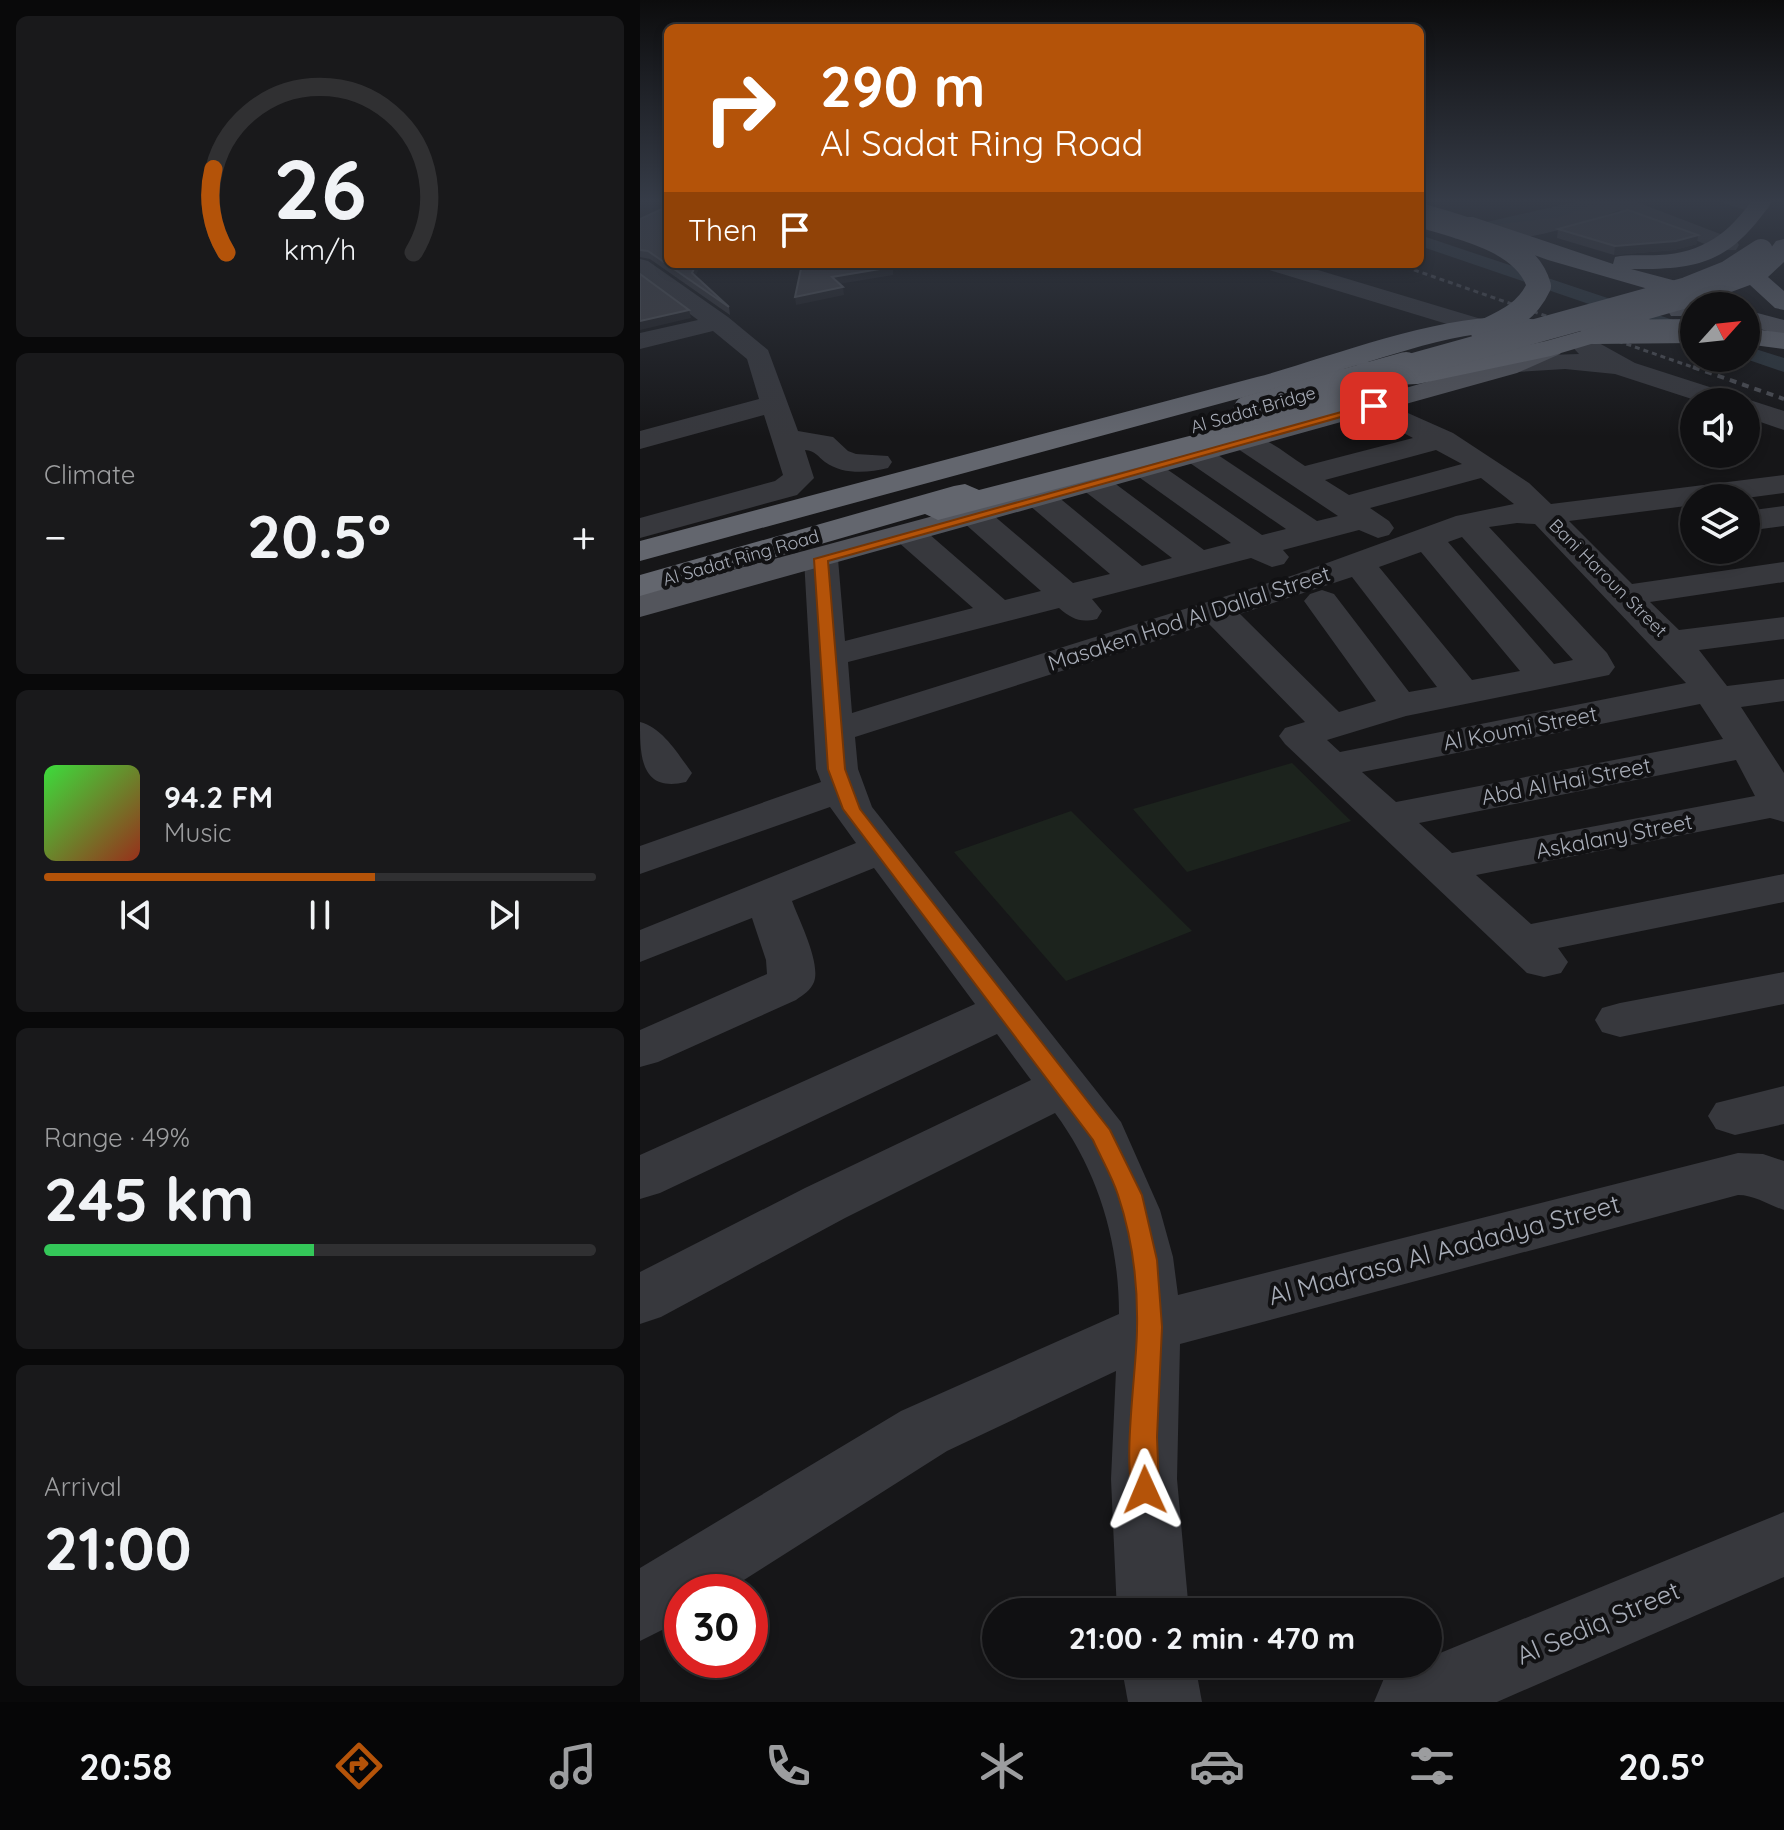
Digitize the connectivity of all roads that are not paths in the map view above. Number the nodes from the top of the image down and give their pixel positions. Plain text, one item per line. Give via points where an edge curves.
1 (657, 278) edge
2 (1291, 278) edge
3 (1310, 278) edge
4 (1538, 278) edge
5 (1637, 278) edge
6 (1673, 278) edge
7 (1714, 278) edge
8 (1746, 278) edge
9 (672, 289) junction
10 (1683, 292) edge
11 (640, 296) edge
12 (1760, 312) edge
13 (1680, 314) edge
14 (1680, 315) edge
15 (1784, 316) edge
16 (1407, 317) junction
17 (1760, 317) edge
18 (719, 322) junction
19 (1620, 323) junction
20 (1784, 328) edge
21 (1760, 338) edge
22 (640, 341) edge
23 (1784, 341) edge
24 (1491, 343) junction
25 (1565, 344) junction
26 (1367, 354) junction
27 (1631, 370) junction
28 (1293, 376) junction
29 (1687, 388) edge
30 (775, 403) junction
31 (1359, 406) junction
32 (1760, 413) edge
33 (1241, 419) junction
34 (1784, 421) edge
35 (787, 439) junction
36 (1443, 439) junction
37 (640, 440) edge
38 (1198, 455) junction
39 (877, 462) dead end
40 (1487, 467) junction
41 (1147, 469) junction
42 (1300, 477) junction
43 (1094, 483) junction
44 (1783, 485) edge
45 (1040, 498) junction
46 (1668, 499) junction
47 (1680, 509) edge
48 (1354, 512) junction
49 (1544, 515) junction
50 (975, 516) junction
51 (1784, 516) edge
52 (1760, 519) edge
53 (1467, 523) junction
54 (640, 528) edge
55 (1313, 533) junction
56 (909, 534) junction
57 (829, 535) junction
58 (1417, 543) junction
59 (1258, 547) junction
60 (640, 551) edge
61 (1199, 562) junction
62 (1359, 564) junction
63 (1749, 564) edge
64 (640, 569) edge
65 (1136, 578) junction
66 (1776, 582) edge
67 (640, 586) edge
68 (1314, 591) junction
69 (1626, 595) junction
70 (1066, 596) junction
71 (640, 606) edge
72 (1215, 610) junction
73 (999, 613) junction
74 (1784, 628) edge
75 (1119, 641) junction
76 (1673, 642) junction
77 (829, 656) junction
78 (1545, 677) junction
79 (1784, 690) edge
80 (1462, 693) junction
81 (1714, 694) junction
82 (1399, 706) junction
83 (1330, 725) junction
84 (834, 731) junction
85 (640, 734) edge
86 (1748, 746) junction
87 (1329, 766) junction
88 (671, 773) dead end
89 (842, 789) junction
90 (1783, 805) edge
91 (1385, 817) junction
92 (881, 849) junction
93 (640, 861) edge
94 (1443, 868) junction
95 (1784, 888) edge
96 (767, 895) junction
97 (640, 947) edge
98 (1784, 988) edge
99 (1006, 1010) junction
100 (1620, 1020) dead end
101 (640, 1050) edge
102 (1064, 1086) junction
103 (640, 1178) edge
104 (1761, 1181) edge
105 (640, 1300) edge
106 (1150, 1327) junction
107 (1784, 1544) edge
108 (1152, 1598) edge
109 (640, 1607) edge
110 (1161, 1678) edge
111 (1165, 1702) edge
112 (1411, 1702) edge

1 - 9 street
2 - 16 street
3 - 16 street
4 - 24 highway, Al Sadat Bridge, bridge via 1536,296
5 - 10 highway
6 - 8 highway via 1715,288
7 - 24 highway, Al Sadat Bridge, bridge
9 - 11 street
9 - 18 street
12 - 15 main road
13 - 19 highway
14 - 24 highway, bridge
16 - 24 highway
16 - 24 street
16 - 26 highway
17 - 20 main road
18 - 22 street
18 - 30 street via 759,356
19 - 24 highway via 1560,327
19 - 25 highway
21 - 23 highway
24 - 25 main road, Al Sadat Ring Road
24 - 25 street
24 - 27 street
24 - 31 main road, Al Sadat Ring Road
24 - 33 highway, Al Sadat Bridge, bridge
25 - 26 highway via 1404,378 1365,368 1361,361
25 - 27 street
26 - 28 highway
27 - 29 street
28 - 31 highway via 1331,375 1355,382 1363,392
28 - 60 highway
30 - 35 street
30 - 37 street
31 - 33 main road, Al Sadat Ring Road
31 - 36 street, Bani Haroun Street
31 - 57 highway
32 - 34 street
33 - 38 main road, Al Sadat Ring Road
33 - 42 street
33 - 57 highway, Al Sadat Bridge
35 - 39 street via 823,443 853,463
35 - 54 street via 798,472 795,483
36 - 40 street, Bani Haroun Street
36 - 42 street
38 - 41 main road, Al Sadat Ring Road
38 - 55 street
40 - 48 street
40 - 49 street, Bani Haroun Street
41 - 43 main road, Al Sadat Ring Road
41 - 59 street
42 - 48 street
43 - 45 main road, Al Sadat Ring Road
43 - 61 street
44 - 46 street, Masaken Hod Al Dallal Street
45 - 50 main road, Al Sadat Ring Road
45 - 65 street
46 - 47 street
46 - 49 street, Masaken Hod Al Dallal Street
48 - 55 street
48 - 58 street
49 - 53 street, Masaken Hod Al Dallal Street via 1508,514
49 - 69 street, Bani Haroun Street
50 - 56 main road, Al Sadat Ring Road
50 - 70 street
51 - 52 street
53 - 58 street, Masaken Hod Al Dallal Street
53 - 78 street via 1597,664
55 - 59 street
56 - 57 main road, Al Sadat Ring Road
56 - 73 street
57 - 64 highway, Al Sadat Ring Road
57 - 67 highway, Al Sadat Ring Road
57 - 71 main road, Al Sadat Ring Road
57 - 77 street
58 - 62 street, Masaken Hod Al Dallal Street
58 - 78 street
59 - 61 street
59 - 68 street
61 - 65 street
62 - 68 street, Masaken Hod Al Dallal Street
62 - 80 street
63 - 66 street
65 - 70 street
66 - 69 street
68 - 72 street, Masaken Hod Al Dallal Street
68 - 82 street
69 - 76 street, Bani Haroun Street
70 - 73 street
70 - 75 street
72 - 75 street, Masaken Hod Al Dallal Street
72 - 83 street
73 - 77 street
74 - 76 street
75 - 84 street, Masaken Hod Al Dallal Street
76 - 81 street, Bani Haroun Street
77 - 84 street
78 - 80 street
79 - 81 street, Al Koumi Street
80 - 82 street
81 - 86 street, Bani Haroun Street
81 - 87 street, Al Koumi Street
82 - 83 street
83 - 87 street via 1299,736
84 - 89 street
85 - 88 street
86 - 90 street, Bani Haroun Street
86 - 91 street, Abd Al Hai Street
87 - 91 street
89 - 92 street
89 - 93 street
90 - 94 street, Askalany Street
91 - 94 street
92 - 96 street
92 - 99 street
94 - 95 street via 1532,951
96 - 97 street
96 - 101 street via 790,960 791,980
98 - 100 street
99 - 102 street
99 - 103 street
102 - 105 street
102 - 106 street via 1102,1136 1130,1195 1145,1260
104 - 106 street, Al Madrasa Al Aadadya Street
106 - 108 street via 1144,1437
106 - 109 street, Al Madrasa Al Aadadya Street via 924,1431
107 - 112 street, Al Sediq Street
110 - 111 street

